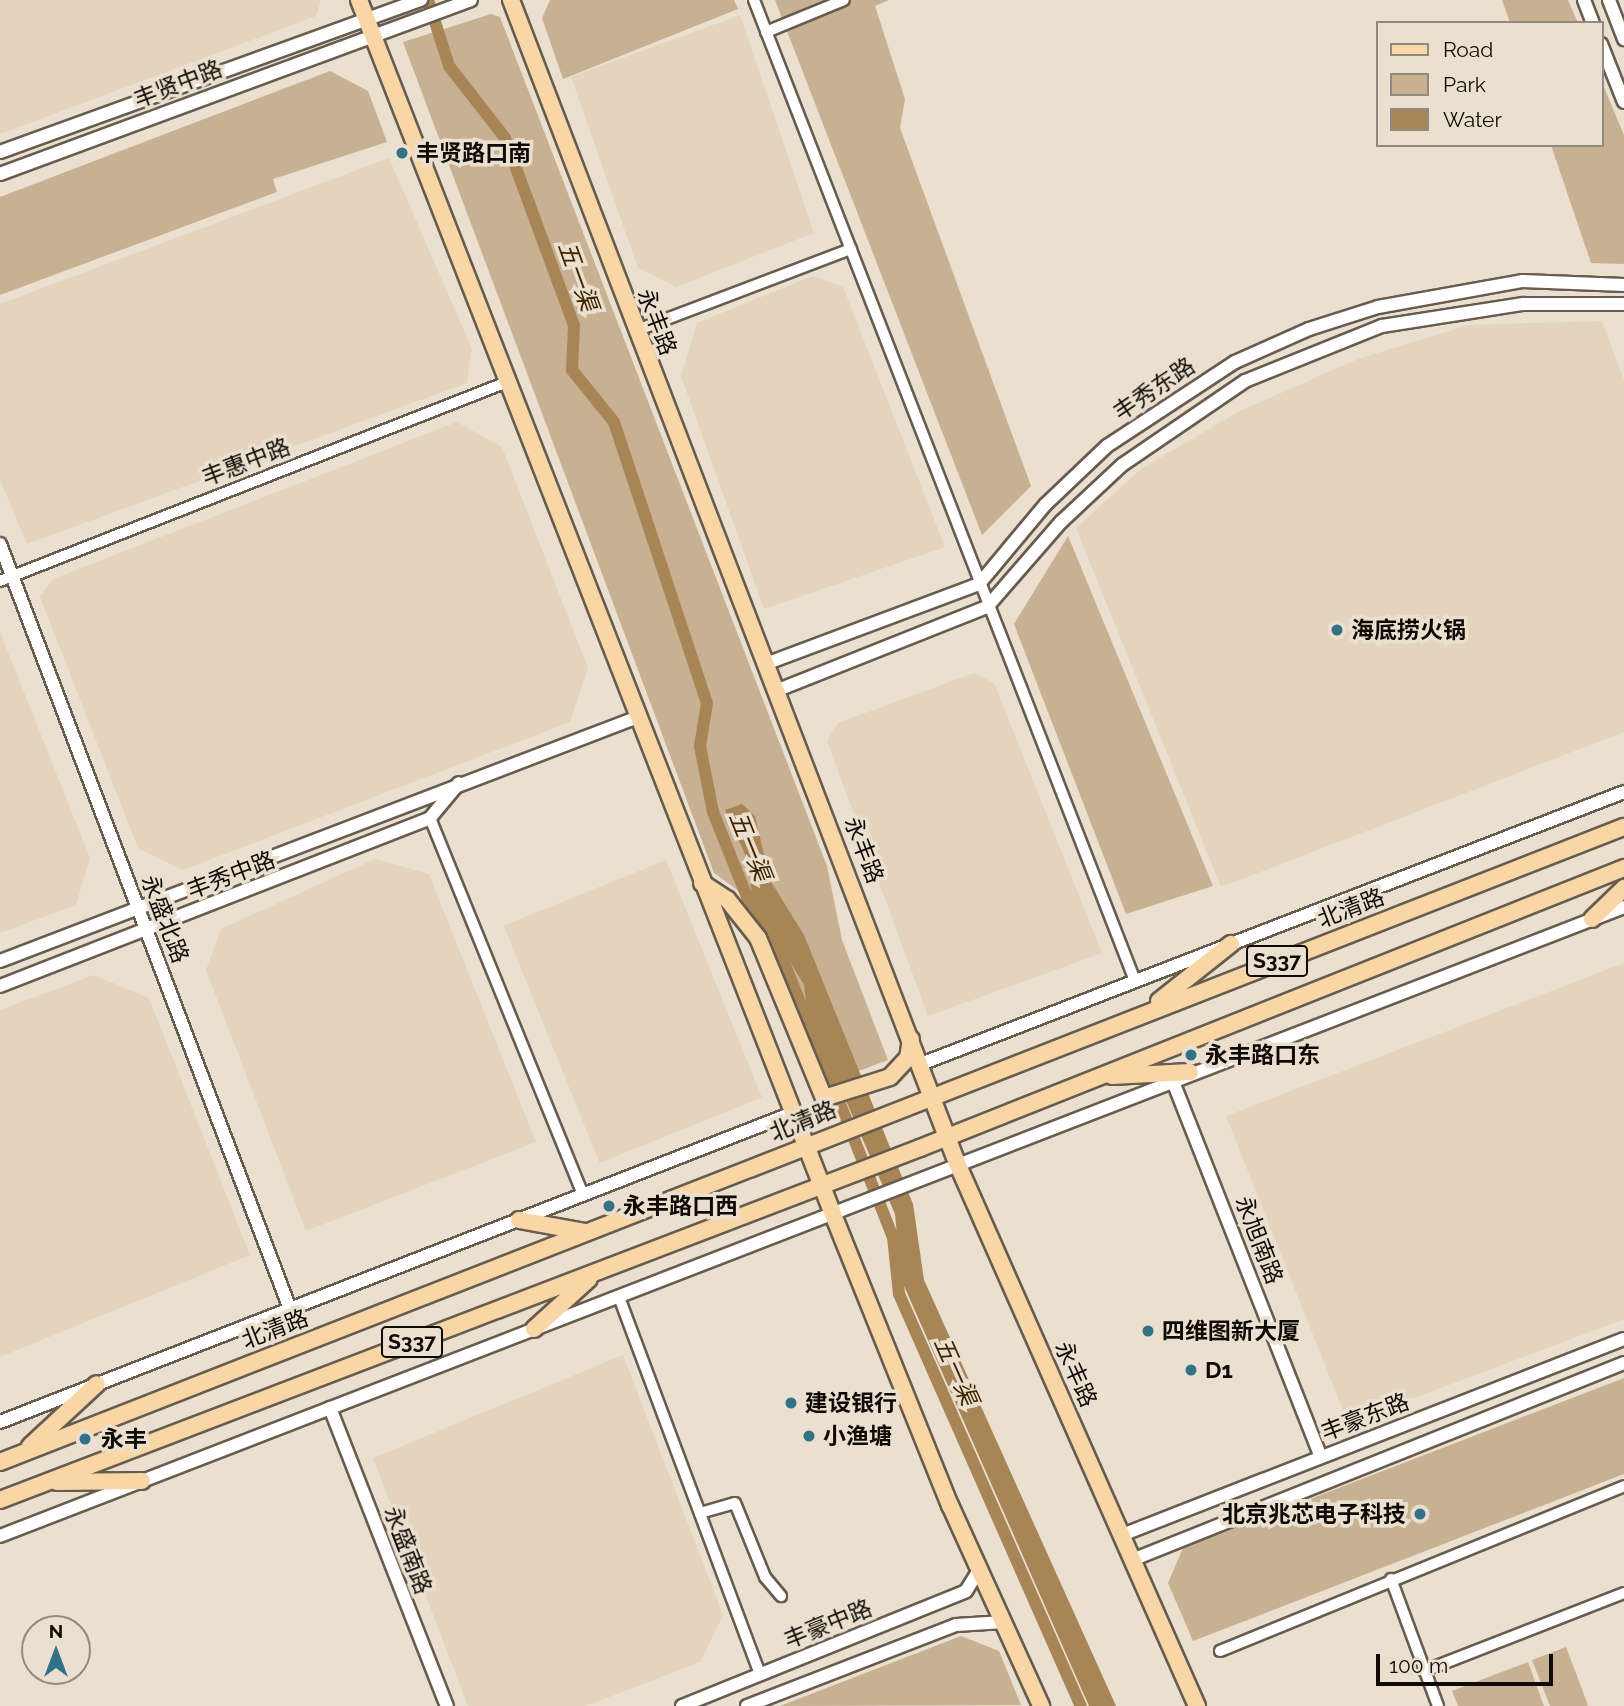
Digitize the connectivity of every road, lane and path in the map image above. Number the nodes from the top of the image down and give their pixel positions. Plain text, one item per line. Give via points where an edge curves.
1 (359, 0) edge
2 (511, 0) edge
3 (754, 0) edge
4 (844, 0) edge
5 (1584, 0) edge
6 (1609, 0) edge
7 (416, 2) edge
8 (466, 2) edge
9 (365, 17) junction
10 (1592, 21) edge
11 (766, 32) junction
12 (372, 35) junction
13 (1624, 38) edge
14 (1603, 49) edge
15 (1624, 102) edge
16 (0, 152) edge
17 (0, 174) edge
18 (851, 249) junction
19 (1624, 285) edge
20 (1624, 304) edge
21 (635, 331) junction
22 (507, 382) junction
23 (0, 544) edge
24 (6, 579) edge
25 (979, 584) junction
26 (987, 607) junction
27 (768, 663) junction
28 (778, 690) junction
29 (638, 717) junction
30 (460, 781) junction
31 (1624, 792) edge
32 (430, 818) junction
33 (1624, 827) edge
34 (1624, 868) edge
35 (702, 883) junction
36 (1624, 888) edge
37 (138, 907) junction
38 (1624, 907) edge
39 (1592, 919) junction
40 (146, 929) junction
41 (1231, 944) junction
42 (0, 961) edge
43 (1135, 981) junction
44 (0, 986) edge
45 (1147, 1011) junction
46 (912, 1037) junction
47 (921, 1064) junction
48 (1190, 1072) junction
49 (1099, 1077) junction
50 (1172, 1079) junction
51 (931, 1095) junction
52 (794, 1112) junction
53 (948, 1136) junction
54 (808, 1144) junction
55 (957, 1163) junction
56 (823, 1185) junction
57 (583, 1195) junction
58 (832, 1212) junction
59 (519, 1220) junction
60 (586, 1232) junction
61 (596, 1272) junction
62 (619, 1297) junction
63 (290, 1309) junction
64 (534, 1329) junction
65 (1624, 1339) edge
66 (1624, 1363) edge
67 (97, 1384) junction
68 (330, 1408) junction
69 (0, 1422) edge
70 (23, 1453) junction
71 (1321, 1457) junction
72 (0, 1462) edge
73 (142, 1481) junction
74 (48, 1482) junction
75 (1624, 1486) edge
76 (0, 1500) edge
77 (700, 1513) junction
78 (1122, 1535) junction
79 (0, 1536) edge
80 (1132, 1560) junction
81 (980, 1569) junction
82 (1391, 1579) junction
83 (1624, 1593) edge
84 (780, 1596) dead end
85 (1004, 1622) junction
86 (1220, 1651) dead end
87 (1424, 1671) junction
88 (760, 1674) junction
89 (447, 1706) edge
90 (682, 1706) edge
91 (747, 1706) edge
92 (1041, 1706) edge
93 (1197, 1706) edge
94 (1438, 1706) edge

1 - 9 main road
2 - 21 main road, 永丰路
3 - 11 street
4 - 11 street
5 - 10 street
6 - 13 street
7 - 9 street, 丰贤中路
8 - 12 street, 丰贤中路
9 - 12 main road
9 - 16 street, 丰贤中路
11 - 18 street
12 - 17 street, 丰贤中路
12 - 22 main road
14 - 15 street
18 - 21 street
18 - 25 street
19 - 25 street, 丰秀东路 via 1522,281 1446,292 1309,329 1235,362 1107,446
20 - 26 street, 丰秀东路 via 1523,304 1382,326 1245,381 1122,465 1060,522
21 - 27 main road, 永丰路
22 - 24 street, 丰惠中路
22 - 29 main road
23 - 24 street, 永盛北路
24 - 37 street, 永盛北路
25 - 26 street
25 - 27 street, 丰秀东路
26 - 28 street, 丰秀东路
26 - 43 street
27 - 28 main road, 永丰路
28 - 46 main road, 永丰路
29 - 30 street, 丰秀中路
29 - 35 main road
30 - 32 street, 丰秀中路
30 - 37 street, 丰秀中路
31 - 41 street, 北清路
32 - 40 street, 丰秀中路
32 - 57 street
33 - 45 main road, 北清路 / S337
34 - 49 main road, S337
35 - 46 main road via 727,899 758,938 816,1090 833,1099 890,1077 908,1058
35 - 52 main road
36 - 39 main road
37 - 40 street, 永盛北路
37 - 42 street, 丰秀中路
38 - 39 street
39 - 48 street
40 - 44 street, 丰秀中路
40 - 63 street, 永盛北路
41 - 43 street, 北清路
41 - 45 main road
43 - 47 street, 北清路
45 - 51 main road, 北清路 / S337
46 - 47 main road, 永丰路
47 - 51 main road, 永丰路
48 - 49 main road
48 - 50 street
49 - 53 main road, S337
50 - 55 street
50 - 71 street, 永旭南路
51 - 53 main road, 永丰路
51 - 54 main road, 北清路 / S337
52 - 54 main road
52 - 57 street, 北清路
53 - 55 main road, 永丰路
53 - 56 main road, S337
54 - 56 main road
54 - 60 main road, 北清路 / S337
55 - 58 street
55 - 78 main road, 永丰路
56 - 58 main road
56 - 61 main road, S337
57 - 59 street, 北清路
58 - 62 street
58 - 81 main road
59 - 60 main road
59 - 63 street, 北清路
60 - 70 main road, 北清路 / S337
61 - 64 main road
61 - 74 main road, S337
62 - 64 street
62 - 77 street
63 - 67 street, 北清路
64 - 68 street
65 - 71 street, 丰豪东路
66 - 80 street, 丰豪东路
67 - 69 street, 北清路
67 - 70 main road
68 - 73 street
68 - 89 street, 永盛南路
70 - 72 main road, 北清路 / S337
71 - 78 street, 丰豪东路
73 - 74 main road
73 - 79 street
74 - 76 main road, S337
75 - 82 street
77 - 84 street via 734,1503 765,1577
77 - 88 street
78 - 80 main road, 永丰路
80 - 93 main road, 永丰路
81 - 85 main road
81 - 88 street, 丰豪中路 via 966,1591
82 - 86 street
82 - 87 street
83 - 87 street
85 - 91 street, 丰豪中路 via 956,1625
85 - 92 main road
87 - 94 street
88 - 90 street, 丰豪中路

